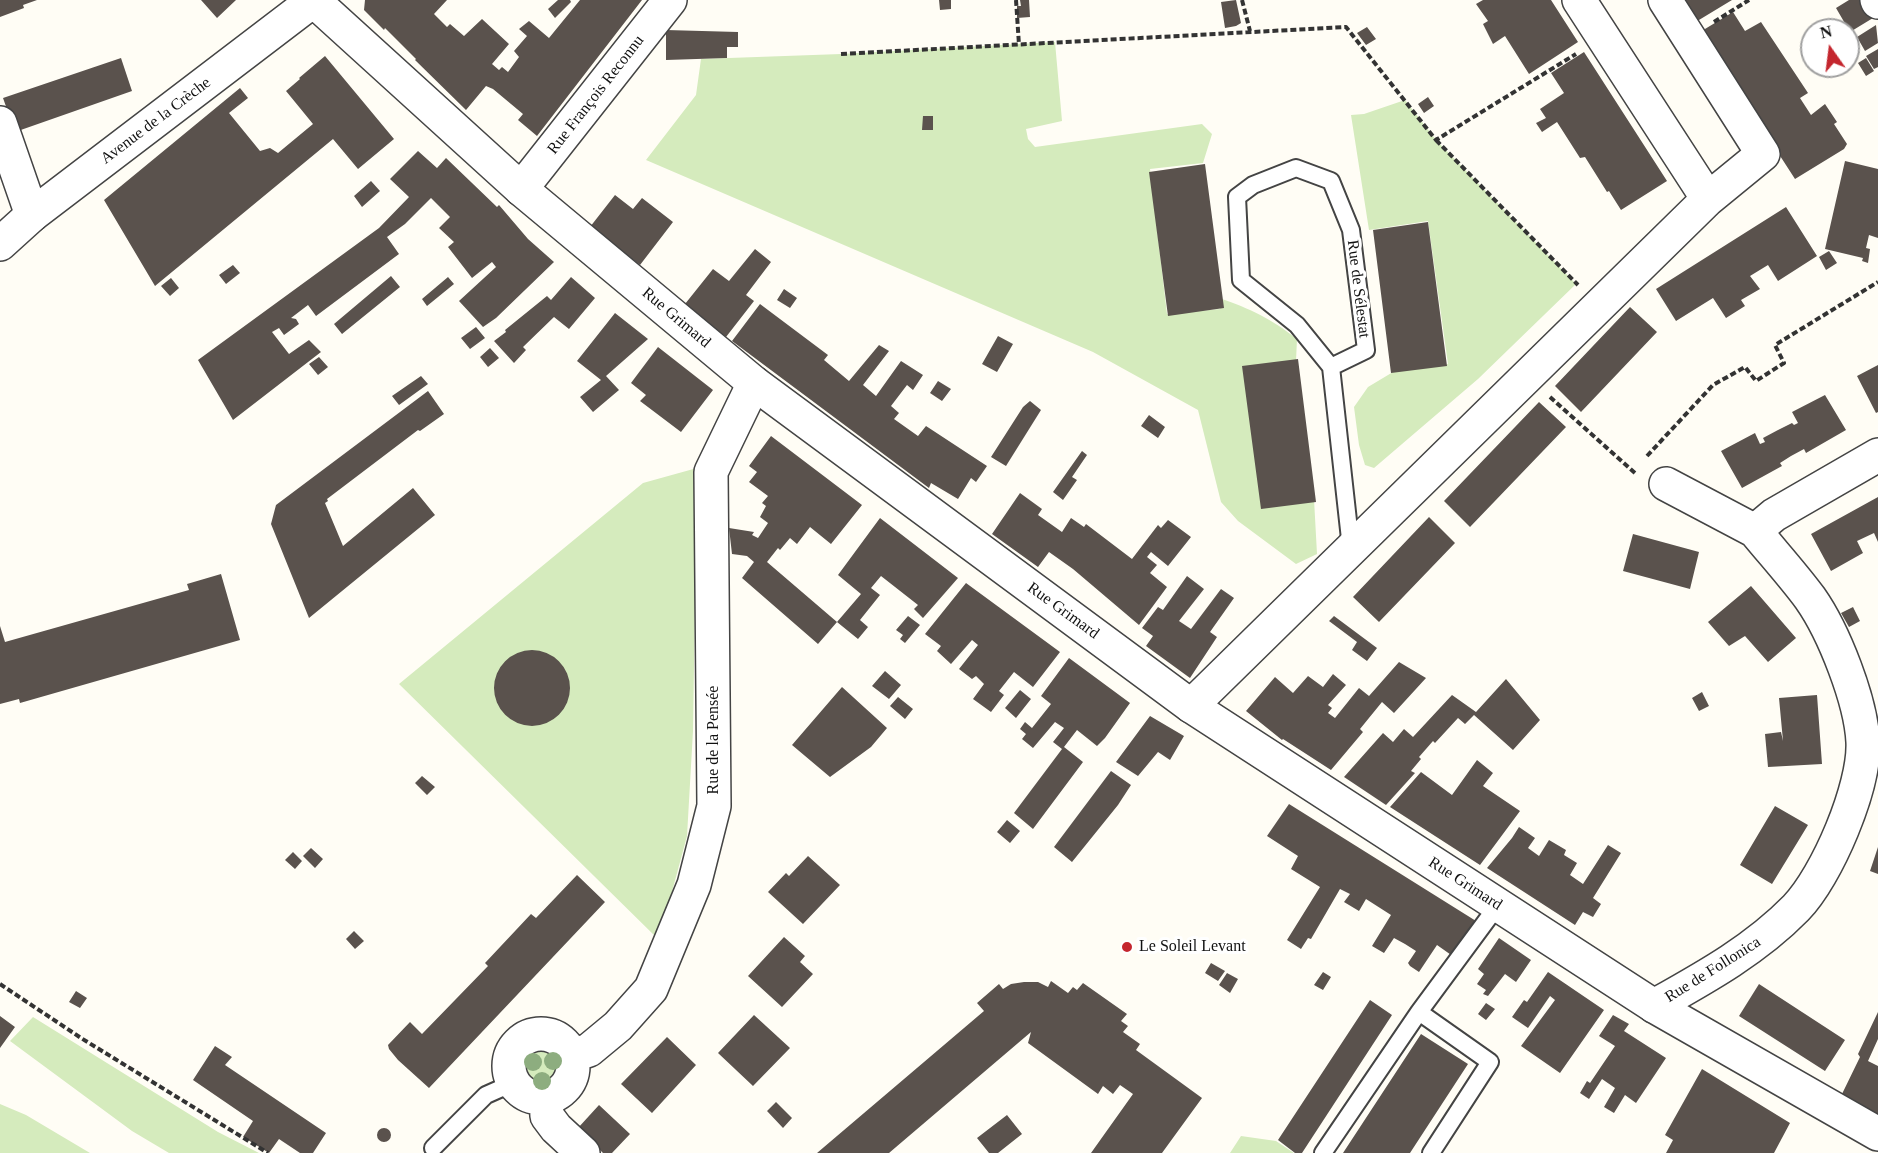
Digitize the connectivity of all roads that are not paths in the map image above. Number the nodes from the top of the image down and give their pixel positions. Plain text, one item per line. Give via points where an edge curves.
1 (314, 0) edge
2 (670, 0) edge
3 (1579, 0) edge
4 (1665, 0) edge
5 (0, 123) edge
6 (521, 189) junction
7 (1708, 199) junction
8 (32, 215) junction
9 (0, 243) edge
10 (1331, 367) junction
11 (754, 383) junction
12 (1878, 455) edge
13 (1666, 484) road end
14 (1755, 531) junction
15 (1351, 549) junction
16 (1191, 706) junction
17 (1870, 741) edge
18 (1498, 905) junction
19 (1654, 1006) junction
20 (1419, 1012) junction
21 (572, 1056) junction
22 (513, 1083) junction
23 (546, 1098) junction
24 (1878, 1134) edge
25 (433, 1148) dead end
26 (582, 1153) edge
27 (1323, 1153) edge
28 (1431, 1153) edge

1 - 6 street, Rue Grimard
1 - 8 street, Avenue de la Crèche
2 - 6 street, Rue François Reconnu
3 - 7 street
4 - 7 street via 1763,154
5 - 8 street
6 - 11 street, Rue Grimard
7 - 15 street
8 - 9 street, Avenue de la Crèche
10 - 10 lane, Rue de Sélestat via 1297,325 1241,280 1237,197 1253,185 1296,168 1331,181 1351,230 1366,350
10 - 15 lane
11 - 16 street, Rue Grimard
11 - 21 street, Rue de la Pensée via 711,472 714,806 694,885 651,990 618,1026 589,1050
12 - 14 street via 1774,515
13 - 14 street, Rue de Follonica
14 - 17 street, Rue de Follonica via 1810,598 1824,622
15 - 16 street
16 - 18 street, Rue Grimard
17 - 19 street, Rue de Follonica via 1837,840 1819,877 1798,907 1728,964
18 - 19 street, Rue Grimard
18 - 20 lane
19 - 24 street, Rue Grimard
20 - 27 lane
20 - 28 lane via 1490,1062
21 - 22 street via 559,1038 538,1033 527,1036 518,1042 509,1061
21 - 23 street via 574,1066 567,1085 560,1093
22 - 23 street via 528,1096
22 - 25 lane via 486,1095
23 - 26 street via 547,1116

